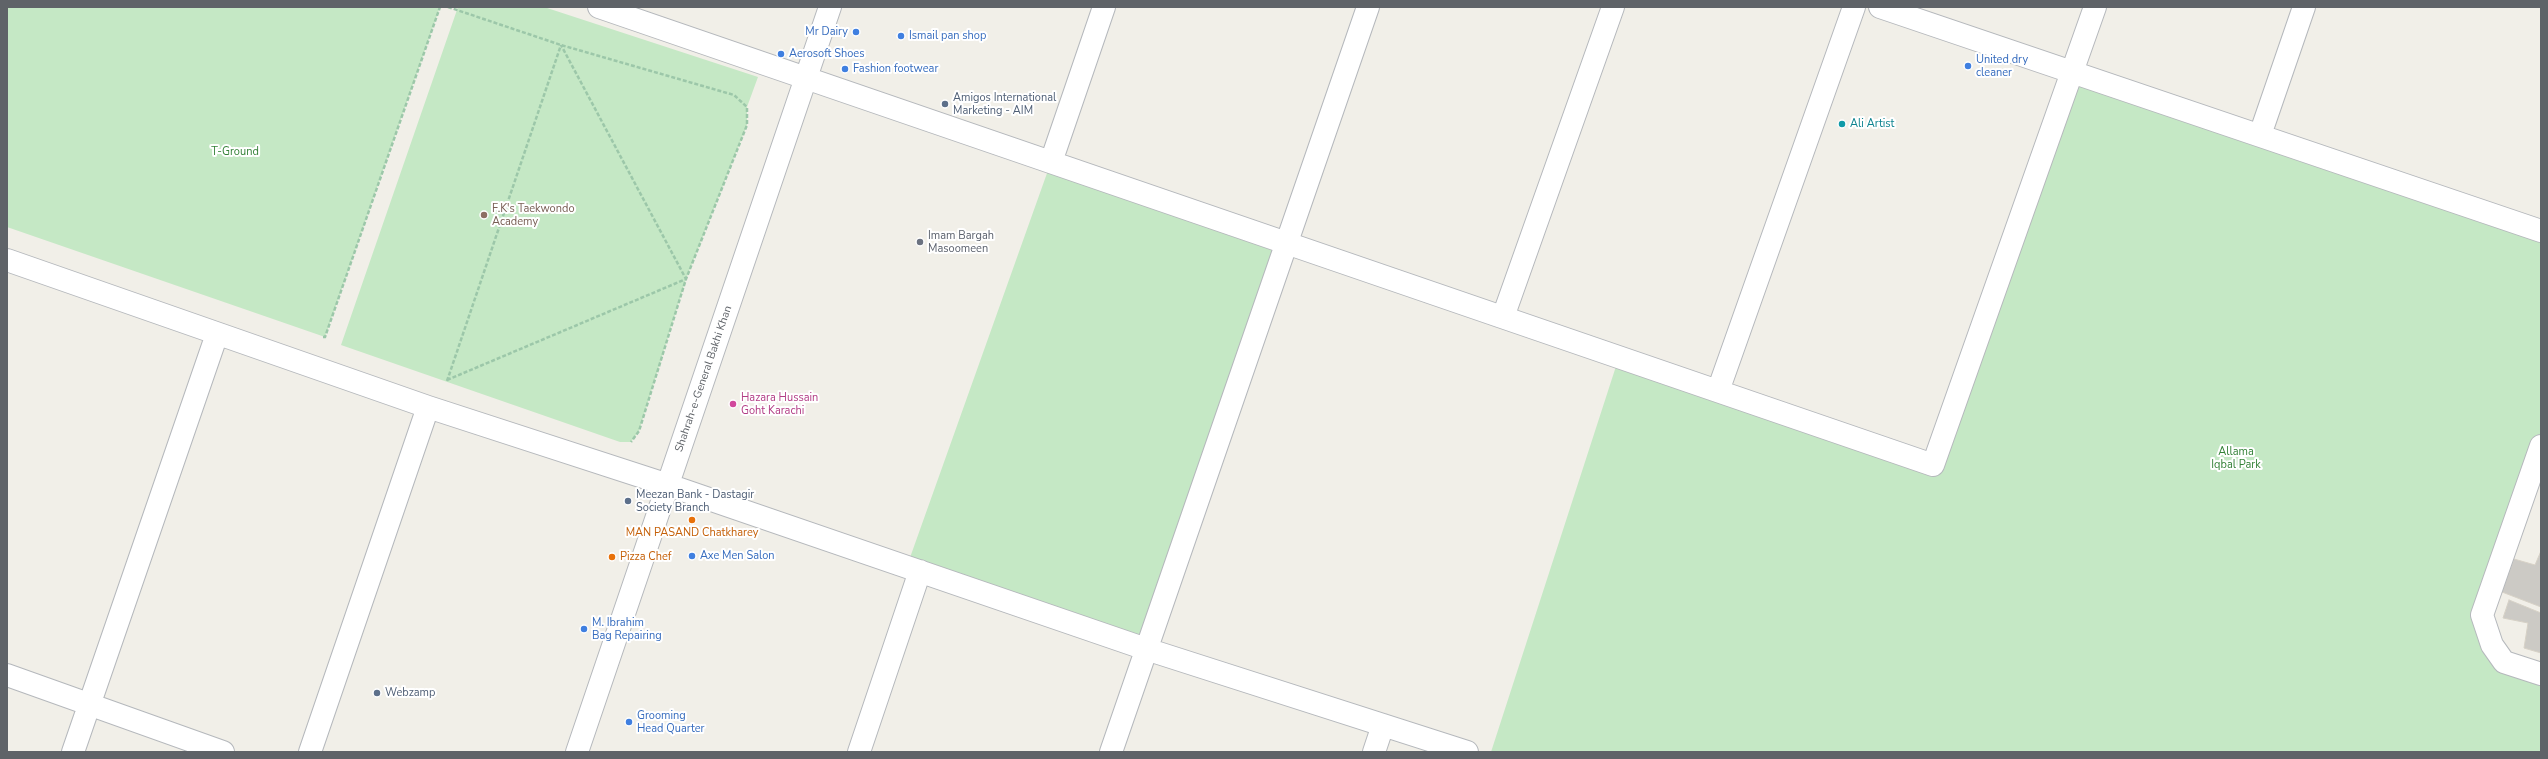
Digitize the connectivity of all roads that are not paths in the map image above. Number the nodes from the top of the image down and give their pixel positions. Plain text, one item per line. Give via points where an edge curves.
1 (599, 7) edge
2 (830, 7) edge
3 (1104, 7) edge
4 (1368, 7) edge
5 (1613, 7) edge
6 (1854, 7) edge
7 (1880, 7) edge
8 (2095, 7) edge
9 (2304, 7) edge
10 (2072, 72) junction
11 (806, 78) junction
12 (2260, 135) junction
13 (1051, 162) junction
14 (2541, 231) edge
15 (1287, 243) junction
16 (8, 265) edge
17 (1504, 317) junction
18 (217, 334) junction
19 (1718, 391) junction
20 (428, 406) junction
21 (2541, 446) edge
22 (668, 484) junction
23 (920, 571) junction
24 (1146, 649) junction
25 (2541, 674) edge
26 (7, 675) edge
27 (90, 705) junction
28 (1383, 725) junction
29 (73, 752) edge
30 (223, 752) edge
31 (310, 752) edge
32 (577, 752) edge
33 (859, 752) edge
34 (1111, 752) edge
35 (1374, 752) edge
36 (1467, 752) edge

1 - 11 street
2 - 11 street, Shahrah-e-General Bakhi Khan
3 - 13 street
4 - 15 street
5 - 17 street
6 - 19 street
7 - 10 street
8 - 10 street
9 - 12 street
10 - 12 street
10 - 19 street via 1933,465
11 - 13 street
11 - 22 street, Shahrah-e-General Bakhi Khan
12 - 14 street
13 - 15 street
15 - 17 street
15 - 24 street
16 - 18 street
17 - 19 street
18 - 20 street
18 - 27 street
20 - 22 street
20 - 31 street
21 - 25 street via 2482,615 2492,645 2504,662
22 - 23 street
22 - 32 street, Shahrah-e-General Bakhi Khan
23 - 24 street
23 - 33 street
24 - 28 street
24 - 34 street
26 - 27 street
27 - 29 street
27 - 30 street
28 - 35 street
28 - 36 street

